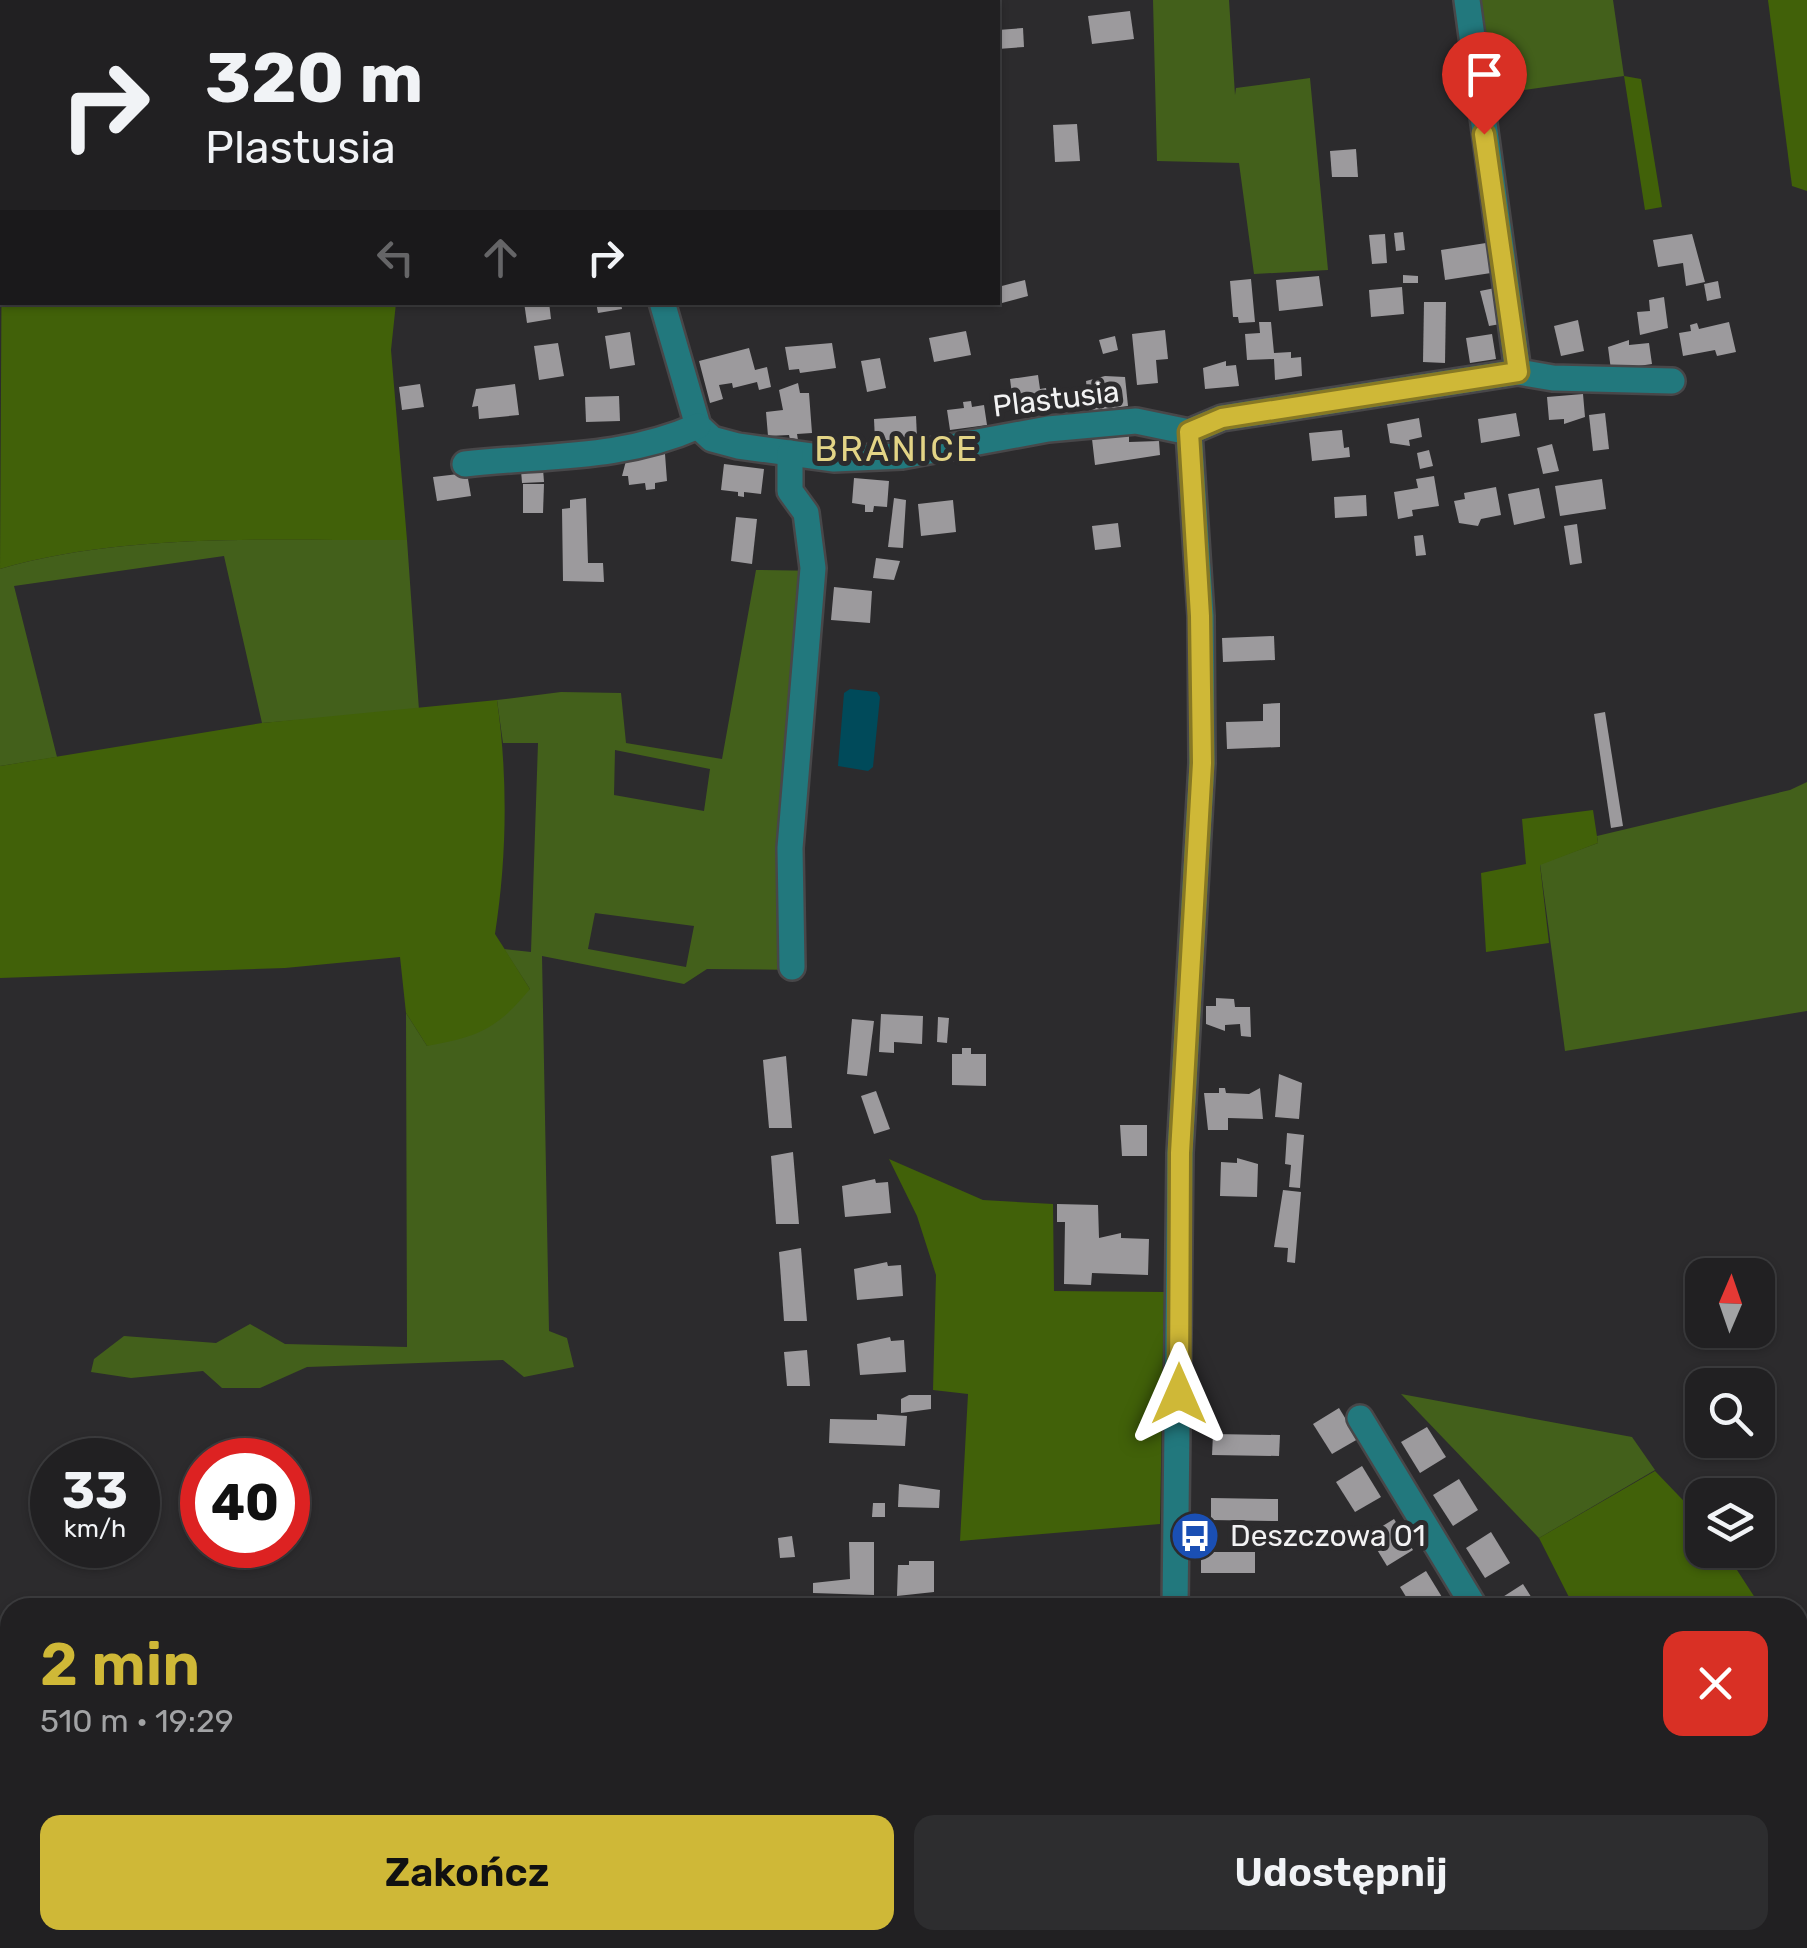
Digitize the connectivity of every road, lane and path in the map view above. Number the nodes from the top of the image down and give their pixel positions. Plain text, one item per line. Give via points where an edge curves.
1 (1466, 0) edge
2 (663, 305) edge
3 (1518, 372) junction
4 (1672, 380) dead end
5 (698, 426) junction
6 (1189, 432) junction
7 (790, 453) junction
8 (465, 464) dead end
9 (792, 967) dead end
10 (1360, 1418) dead end
11 (1175, 1598) edge
12 (1470, 1598) edge

1 - 3 street
2 - 5 street
3 - 4 street, Plastusia
3 - 6 street, Plastusia via 1222,418
5 - 7 street, Plastusia via 725,442
5 - 8 street via 584,457
6 - 7 street, Plastusia via 1136,422 1048,429 902,456
6 - 11 street via 1202,763 1180,1153
7 - 9 street via 790,492 806,513 813,568 790,848
10 - 12 street

